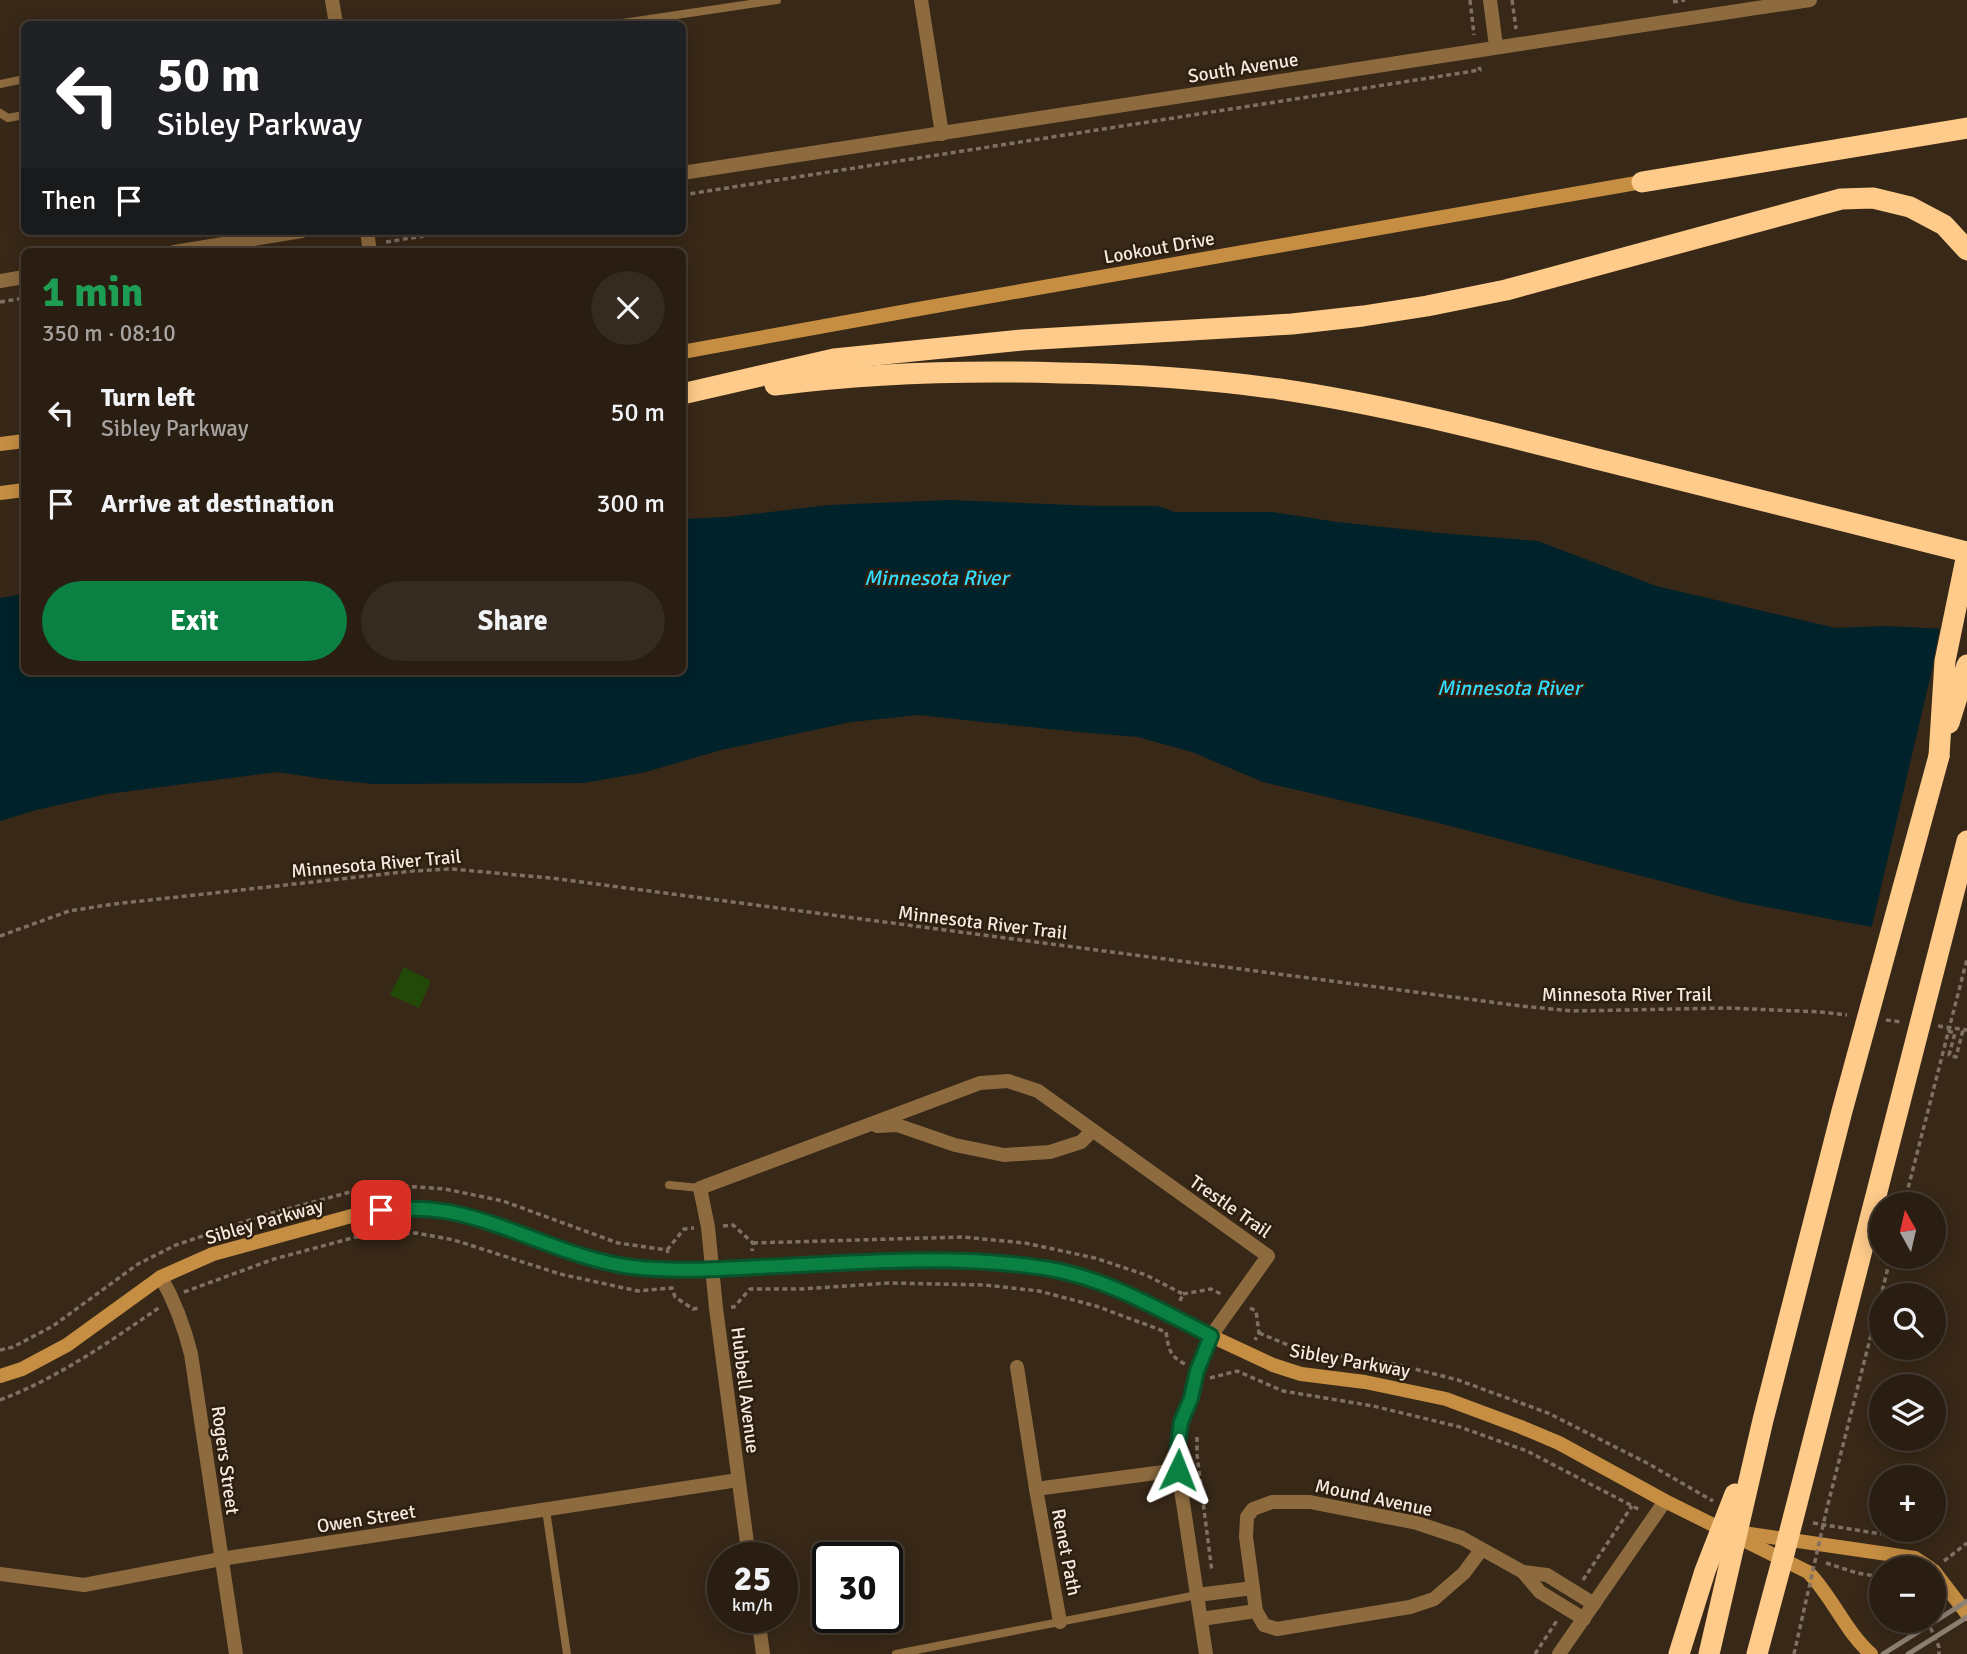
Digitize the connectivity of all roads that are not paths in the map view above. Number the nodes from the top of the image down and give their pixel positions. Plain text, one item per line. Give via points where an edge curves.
1 (332, 0) edge
2 (777, 0) edge
3 (921, 0) edge
4 (1490, 0) edge
5 (1811, 0) edge
6 (336, 21) edge
7 (636, 21) edge
8 (1496, 46) junction
9 (21, 80) edge
10 (0, 84) edge
11 (0, 113) edge
12 (21, 116) edge
13 (1967, 128) edge
14 (942, 134) junction
15 (1967, 140) edge
16 (686, 172) edge
17 (1642, 182) junction
18 (278, 235) edge
19 (198, 248) edge
20 (1967, 250) edge
21 (21, 277) edge
22 (0, 281) edge
23 (686, 351) edge
24 (686, 394) edge
25 (686, 395) edge
26 (21, 441) edge
27 (0, 444) edge
28 (21, 490) edge
29 (0, 493) edge
30 (1967, 553) edge
31 (1967, 665) edge
32 (1939, 756) junction
33 (1967, 841) edge
34 (866, 1127) junction
35 (1091, 1130) junction
36 (669, 1185) dead end
37 (700, 1188) junction
38 (711, 1269) junction
39 (161, 1277) junction
40 (1211, 1336) junction
41 (1017, 1367) dead end
42 (0, 1376) edge
43 (1763, 1420) junction
44 (1178, 1470) junction
45 (738, 1480) junction
46 (1035, 1489) junction
47 (1665, 1501) junction
48 (546, 1510) junction
49 (1724, 1530) junction
50 (747, 1542) edge
51 (1481, 1550) junction
52 (1785, 1555) junction
53 (1901, 1556) edge
54 (221, 1559) junction
55 (1523, 1572) junction
56 (0, 1574) edge
57 (1946, 1580) edge
58 (1253, 1588) junction
59 (1197, 1595) junction
60 (1594, 1605) junction
61 (1256, 1611) junction
62 (1967, 1614) edge
63 (1200, 1619) junction
64 (1584, 1619) junction
65 (1060, 1622) junction
66 (760, 1633) edge
67 (236, 1654) edge
68 (568, 1654) edge
69 (763, 1654) edge
70 (896, 1654) edge
71 (1206, 1654) edge
72 (1559, 1654) edge
73 (1679, 1654) edge
74 (1709, 1654) edge
75 (1757, 1654) edge
76 (1770, 1654) edge
77 (1871, 1654) edge

1 - 6 street
2 - 7 lane
3 - 14 street
4 - 8 street
5 - 8 street, South Avenue
8 - 14 street, South Avenue
9 - 10 lane
11 - 12 lane via 8,118
13 - 17 highway
14 - 16 street, South Avenue
15 - 17 highway
17 - 23 street, Lookout Drive
18 - 19 street
20 - 24 highway via 1944,225 1910,206 1873,198 1841,200 1506,290 1427,306 1292,324 1022,340 834,359
21 - 22 street
25 - 30 highway via 843,376 932,372 1108,374 1279,389 1471,428
26 - 27 street
28 - 29 street
30 - 32 highway via 1945,661
31 - 32 highway
32 - 43 highway, bridge
33 - 52 highway, bridge
34 - 35 street, Trestle Trail via 897,1125 955,1145 1004,1155 1050,1152 1081,1142
34 - 35 street, Trestle Trail via 980,1083 1008,1081 1038,1091
34 - 37 street, Trestle Trail
35 - 40 street, Trestle Trail via 1268,1256
36 - 37 lane
37 - 38 street, Hubbell Avenue
38 - 39 street, Sibley Parkway via 613,1265 451,1213 396,1209 366,1212 213,1254
38 - 40 street, Sibley Parkway via 971,1261 1052,1269 1129,1293
38 - 45 street, Hubbell Avenue
39 - 42 street, Sibley Parkway via 67,1345
39 - 54 street, Rogers Street via 173,1298 191,1354
40 - 44 street via 1204,1375 1181,1422
40 - 47 street, Sibley Parkway via 1301,1374 1406,1390 1489,1414 1559,1443
41 - 46 street, Renet Path
43 - 73 highway, bridge via 1705,1571
43 - 74 highway, bridge
44 - 46 street, Renet Path
44 - 59 street
45 - 48 street, Owen Street
45 - 50 street, Hubbell Avenue
46 - 65 street, Renet Path
47 - 49 street, Sibley Parkway
47 - 60 street
48 - 54 street, Owen Street
48 - 68 lane
49 - 52 street, Sibley Parkway
49 - 53 street, Sibley Parkway
51 - 55 street, Mound Avenue
51 - 58 street, Mound Avenue via 1462,1538 1417,1523 1310,1502 1272,1502 1253,1509 1247,1517
51 - 61 street via 1464,1573 1434,1599 1410,1607 1277,1629 1264,1625
52 - 75 highway, bridge
52 - 76 highway, bridge
52 - 77 street, Sibley Parkway via 1820,1584
54 - 56 street, Owen Street via 84,1585
54 - 67 street, Rogers Street
55 - 60 street, Mound Avenue via 1547,1575
55 - 64 street, Mound Avenue via 1540,1592
57 - 62 street
58 - 59 street
58 - 61 street, Mound Avenue
59 - 63 street
59 - 65 lane
60 - 64 street
61 - 63 street
63 - 71 street
64 - 72 street
65 - 70 lane
66 - 69 street

